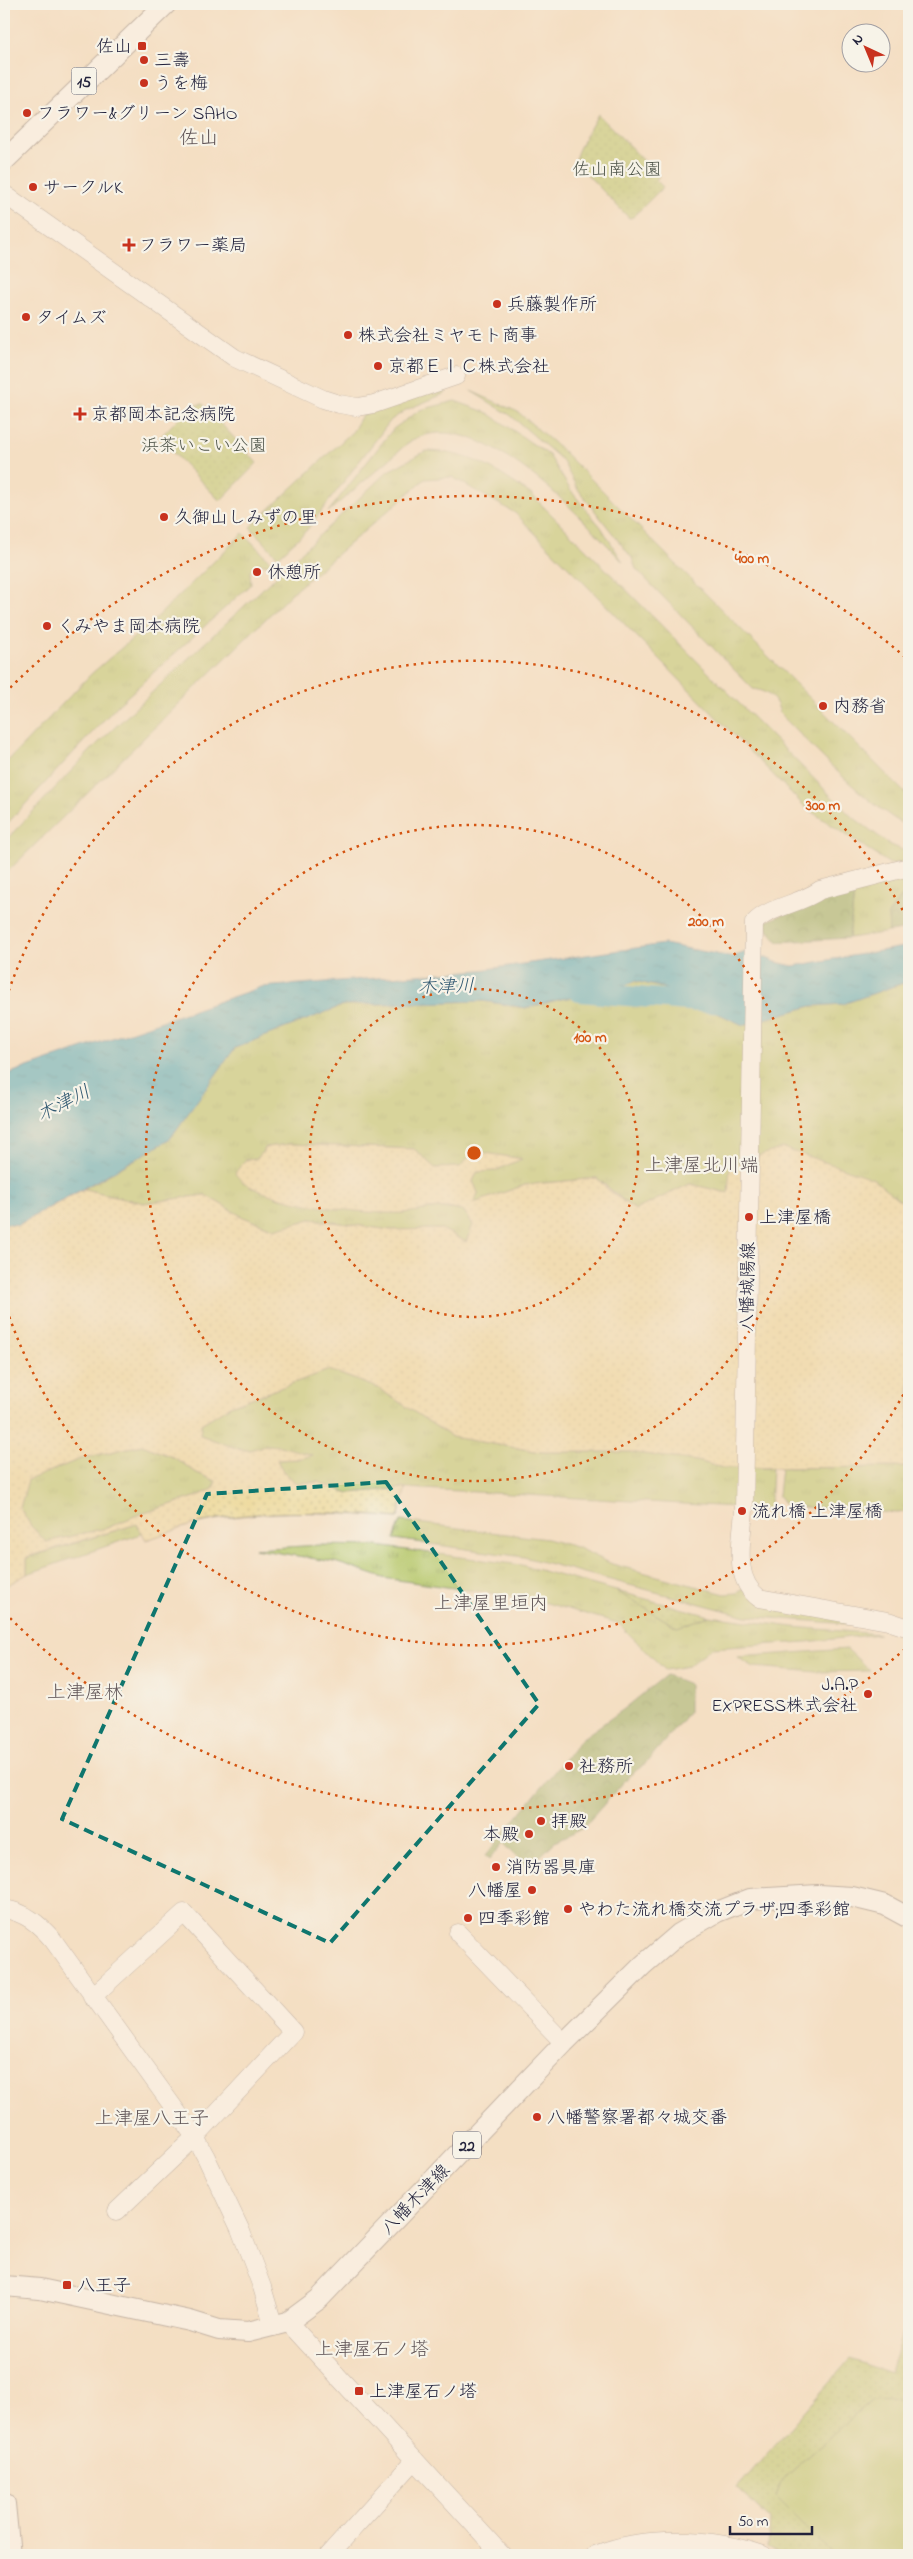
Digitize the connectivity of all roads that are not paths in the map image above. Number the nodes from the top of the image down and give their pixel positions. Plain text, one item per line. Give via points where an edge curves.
1 (166, 4) edge
2 (4, 161) edge
3 (4, 194) edge
4 (456, 376) dead end
5 (909, 866) edge
6 (909, 1628) edge
7 (4, 1908) edge
8 (909, 1918) edge
9 (458, 1933) dead end
10 (92, 1997) junction
11 (564, 2043) junction
12 (195, 2137) junction
13 (117, 2211) dead end
14 (4, 2286) edge
15 (281, 2324) junction
16 (415, 2460) junction
17 (4, 2504) edge
18 (8, 2555) edge
19 (329, 2555) edge
20 (502, 2555) edge
21 (595, 2555) edge
22 (763, 2555) edge

1 - 2 main road, 15
3 - 4 street via 235,358 323,398 357,407
5 - 6 street, 八幡城陽線 via 820,890 808,899 760,916 754,923 744,1510 740,1562 743,1579 759,1598 888,1621
7 - 10 street via 16,1911 42,1927
8 - 11 main road, 八幡木津線 / 22 via 885,1905 852,1897 818,1894 750,1899 717,1912 679,1934
9 - 11 street
10 - 12 street
10 - 12 street via 184,1913 293,2032
11 - 15 main road, 八幡木津線 / 22 via 319,2299
12 - 13 street
12 - 15 street
14 - 15 main road, 八幡木津線 / 22 via 40,2290 219,2330 248,2332
15 - 16 street
16 - 19 street
16 - 20 street
17 - 18 highway
21 - 22 street via 616,2547 661,2542 705,2543

